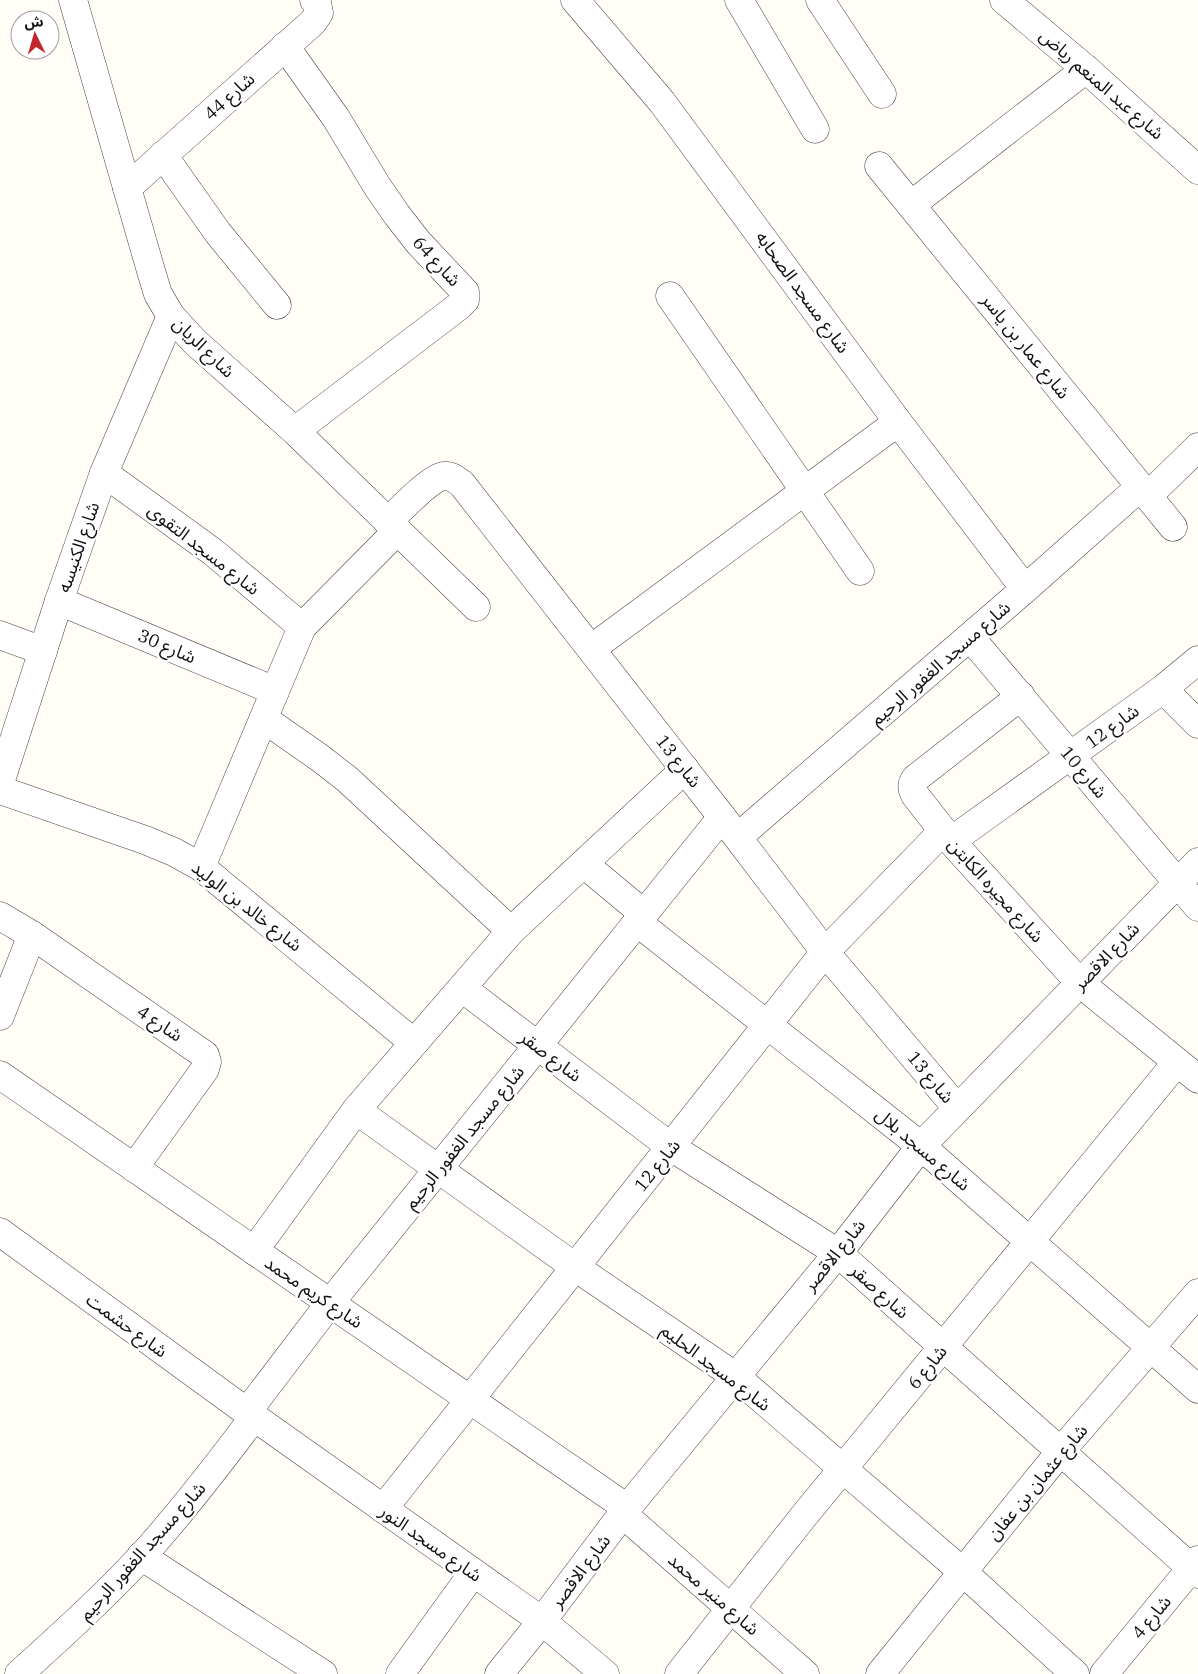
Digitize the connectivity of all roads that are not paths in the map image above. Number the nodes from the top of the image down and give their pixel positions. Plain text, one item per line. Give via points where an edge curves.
1 (73, 0) edge
2 (314, 0) edge
3 (575, 0) edge
4 (740, 0) edge
5 (820, 0) edge
6 (1004, 0) edge
7 (285, 46) junction
8 (1086, 69) junction
9 (882, 94) dead end
10 (815, 129) dead end
11 (163, 155) junction
12 (879, 166) dead end
13 (1198, 170) edge
14 (127, 188) junction
15 (911, 205) junction
16 (670, 296) dead end
17 (277, 305) dead end
18 (171, 316) junction
19 (898, 422) junction
20 (294, 431) junction
21 (1198, 447) edge
22 (104, 473) junction
23 (805, 491) junction
24 (1144, 492) junction
25 (393, 526) junction
26 (1173, 527) dead end
27 (860, 571) dead end
28 (1026, 589) junction
29 (59, 601) junction
30 (476, 608) dead end
31 (302, 627) junction
32 (0, 635) edge
33 (970, 637) junction
34 (591, 649) junction
35 (43, 650) junction
36 (1198, 660) edge
37 (1163, 689) junction
38 (275, 691) junction
39 (1020, 696) junction
40 (264, 719) junction
41 (1198, 724) edge
42 (1070, 756) junction
43 (685, 769) junction
44 (0, 783) edge
45 (0, 790) edge
46 (730, 827) junction
47 (947, 836) junction
48 (1198, 862) edge
49 (584, 864) junction
50 (201, 867) junction
51 (1178, 883) junction
52 (1198, 907) edge
53 (0, 916) edge
54 (640, 918) junction
55 (512, 931) junction
56 (32, 935) junction
57 (825, 952) junction
58 (1080, 983) junction
59 (462, 988) junction
60 (0, 1016) edge
61 (767, 1026) junction
62 (414, 1042) junction
63 (537, 1046) junction
64 (1177, 1062) junction
65 (0, 1075) edge
66 (1198, 1079) edge
67 (957, 1108) junction
68 (356, 1110) junction
69 (921, 1146) junction
70 (671, 1147) junction
71 (134, 1168) junction
72 (438, 1169) junction
73 (0, 1232) edge
74 (1030, 1241) junction
75 (254, 1251) junction
76 (838, 1253) junction
77 (575, 1267) junction
78 (1198, 1293) edge
79 (330, 1302) junction
80 (943, 1347) junction
81 (1151, 1347) junction
82 (735, 1376) junction
83 (1198, 1389) edge
84 (470, 1399) junction
85 (250, 1415) junction
86 (1060, 1452) junction
87 (843, 1468) junction
88 (383, 1509) junction
89 (625, 1511) junction
90 (142, 1556) junction
91 (1196, 1568) edge
92 (963, 1572) junction
93 (473, 1573) junction
94 (731, 1608) junction
95 (542, 1621) junction
96 (19, 1674) edge
97 (323, 1674) edge
98 (400, 1674) edge
99 (499, 1674) edge
100 (605, 1674) edge
101 (679, 1674) edge
102 (805, 1674) edge
103 (880, 1674) edge
104 (1075, 1674) edge
105 (1104, 1674) edge

1 - 14 street, شارع الريان
2 - 7 street, شارع 44 via 319,14
3 - 19 street, شارع مسجد الصحابه via 662,102
4 - 10 street
5 - 9 street
6 - 8 street, شارع عبد المنعم رياض
7 - 11 street, شارع 44
7 - 20 street, شارع 64 via 336,118 397,215 465,292 465,300 459,306
8 - 13 street, شارع عبد المنعم رياض
8 - 15 street
11 - 14 street, شارع 44
11 - 17 street via 218,233
12 - 15 street, شارع عمار بن ياسر
14 - 18 street, شارع الريان via 158,294
15 - 24 street, شارع عمار بن ياسر
16 - 23 street
18 - 20 street, شارع الريان via 195,342
18 - 22 street, شارع الكنيسه
19 - 23 street
19 - 28 street, شارع مسجد الصحابه
20 - 25 street, شارع الريان
21 - 24 street, شارع مسجد الغفور الرحيم
22 - 29 street, شارع الكنيسه
22 - 31 street, شارع مسجد التقوى via 213,552
23 - 27 street
23 - 34 street
24 - 26 street, شارع عمار بن ياسر
24 - 28 street, شارع مسجد الغفور الرحيم
25 - 30 street, شارع الريان
25 - 31 street
25 - 34 street, شارع 13 via 433,480 453,477 462,484
28 - 33 street, شارع مسجد الغفور الرحيم
29 - 35 street, شارع الكنيسه
29 - 38 street, شارع 30
31 - 38 street
32 - 35 street
33 - 39 street, شارع 10
33 - 46 street, شارع مسجد الغفور الرحيم
34 - 43 street, شارع 13
35 - 44 street, شارع الكنيسه
36 - 37 street, شارع 12
37 - 41 street
37 - 42 street, شارع 12
38 - 40 street
39 - 42 street, شارع 10
39 - 47 street, شارع مجيره الكابتن via 912,783 915,795
40 - 50 street
40 - 55 street via 347,779
42 - 47 street, شارع 12
42 - 51 street, شارع 10
43 - 46 street, شارع 13
43 - 49 street
45 - 50 street, شارع خالد بن الوليد via 145,840
46 - 54 street, شارع مسجد الغفور الرحيم
46 - 57 street, شارع 13
47 - 57 street, شارع 12
47 - 58 street, شارع مجيره الكابتن
48 - 51 street, شارع الاقصر
49 - 54 street, شارع مسجد بلال
49 - 55 street
50 - 62 street, شارع خالد بن الوليد
51 - 52 street, شارع 10
51 - 58 street, شارع الاقصر
53 - 56 street, شارع 4
54 - 61 street, شارع مسجد بلال
54 - 63 street, شارع مسجد الغفور الرحيم
55 - 59 street
56 - 60 street
56 - 71 street, شارع 4 via 205,1055 205,1069
57 - 61 street, شارع 12
57 - 67 street, شارع 13
58 - 64 street, شارع مجيره الكابتن
58 - 67 street, شارع الاقصر
59 - 62 street
59 - 63 street, شارع صقر
61 - 69 street, شارع مسجد بلال
61 - 70 street, شارع 12
62 - 68 street
63 - 70 street, شارع صقر
63 - 72 street, شارع مسجد الغفور الرحيم
64 - 66 street, شارع مجيره الكابتن
64 - 74 street, شارع 6
65 - 71 street, شارع كريم محمد
67 - 69 street, شارع الاقصر
68 - 72 street, شارع مسجد الحليم
68 - 75 street
69 - 74 street, شارع مسجد بلال
69 - 76 street, شارع الاقصر
70 - 76 street, شارع صقر
70 - 77 street, شارع 12
71 - 75 street, شارع كريم محمد
72 - 77 street, شارع مسجد الحليم
72 - 79 street, شارع مسجد الغفور الرحيم
73 - 85 street, شارع حشمت
74 - 80 street, شارع 6
74 - 81 street, شارع مسجد بلال
75 - 79 street, شارع كريم محمد
76 - 80 street, شارع صقر
76 - 82 street, شارع الاقصر
77 - 82 street, شارع مسجد الحليم
77 - 84 street, شارع 12
78 - 81 street, شارع عثمان بن عفان
79 - 84 street, شارع كريم محمد
79 - 85 street, شارع مسجد الغفور الرحيم
80 - 86 street, شارع صقر
80 - 87 street, شارع 6
81 - 83 street, شارع مسجد بلال
81 - 86 street, شارع عثمان بن عفان
82 - 87 street, شارع مسجد الحليم
82 - 89 street, شارع الاقصر
84 - 88 street, شارع 12
84 - 89 street, شارع كريم محمد
85 - 88 street, شارع مسجد النور
85 - 90 street, شارع مسجد الغفور الرحيم via 199,1489
86 - 91 street, شارع صقر
86 - 92 street, شارع عثمان بن عفان
87 - 92 street, شارع مسجد الحليم
87 - 94 street, شارع 6
88 - 93 street, شارع مسجد النور
89 - 94 street, شارع منير محمد
89 - 95 street, شارع الاقصر
90 - 96 street, شارع مسجد الغفور الرحيم via 78,1621
90 - 97 street
91 - 105 street, شارع 4
92 - 103 street, شارع عثمان بن عفان
92 - 104 street, شارع مسجد الحليم
93 - 95 street, شارع مسجد النور
93 - 98 street
94 - 101 street, شارع 6
94 - 102 street, شارع منير محمد
95 - 99 street, شارع الاقصر
95 - 100 street, شارع مسجد النور

